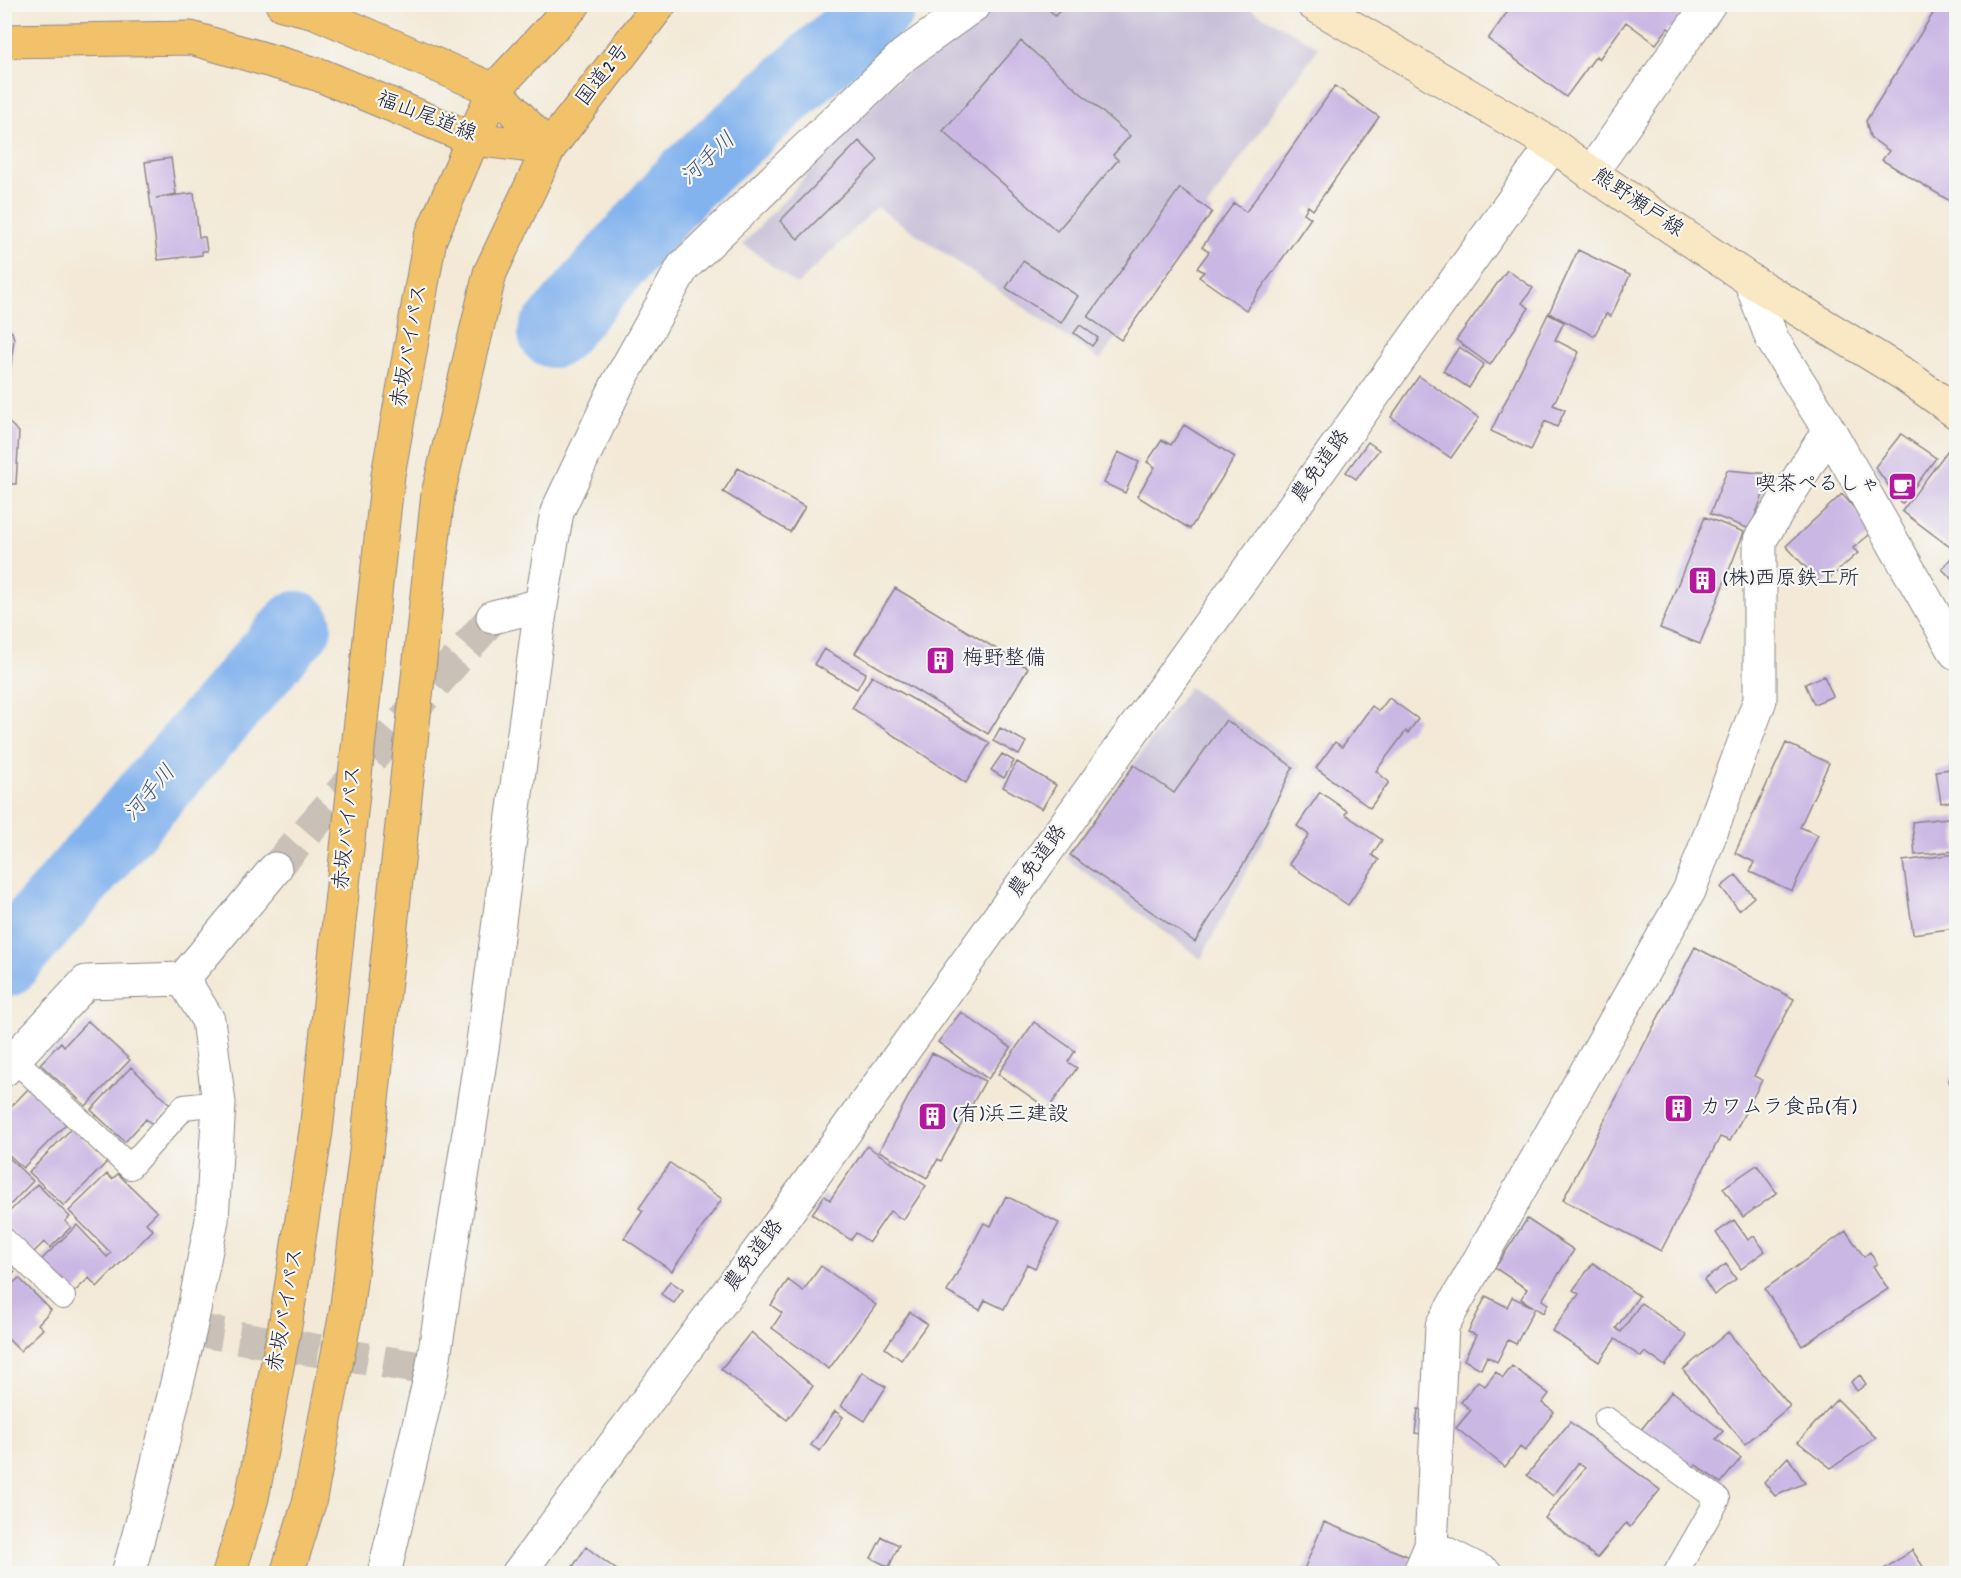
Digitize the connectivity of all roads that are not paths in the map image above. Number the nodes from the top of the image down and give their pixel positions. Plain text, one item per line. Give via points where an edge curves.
1 (282, 4) edge
2 (574, 4) edge
3 (660, 4) edge
4 (975, 4) edge
5 (1313, 4) edge
6 (1709, 4) edge
7 (4, 41) edge
8 (494, 90) junction
9 (473, 139) junction
10 (1553, 145) junction
11 (549, 148) junction
12 (1591, 173) junction
13 (1750, 280) junction
14 (1956, 412) edge
15 (1828, 430) junction
16 (541, 605) junction
17 (493, 617) tunnel mouth
18 (1956, 653) edge
19 (275, 869) tunnel mouth
20 (183, 979) junction
21 (9, 1065) edge
22 (219, 1103) junction
23 (4, 1240) edge
24 (63, 1298) dead end
25 (1606, 1419) dead end
26 (1425, 1560) edge
27 (128, 1574) edge
28 (229, 1574) edge
29 (287, 1574) edge
30 (384, 1574) edge
31 (518, 1574) edge
32 (1486, 1574) edge
33 (1676, 1574) edge

1 - 8 main road via 315,12
2 - 8 main road
3 - 11 main road, 国道2号
4 - 16 street via 904,55 683,267 617,385 557,512
5 - 10 main road, 熊野瀬戸線
6 - 12 street
7 - 9 main road, 福山尾道線 via 191,38 320,75
8 - 9 main road, 赤坂バイパス
8 - 11 main road
9 - 11 main road, 福山尾道線
9 - 28 main road, 赤坂バイパス via 430,239 388,475 316,1131 252,1498
10 - 12 main road, 熊野瀬戸線
10 - 31 street, 農免道路 via 779,1224
11 - 29 main road via 490,273 438,494 346,1313 309,1503
12 - 13 main road, 熊野瀬戸線
13 - 14 main road, 熊野瀬戸線 via 1905,375
13 - 15 street via 1772,339
15 - 18 street
15 - 26 street via 1760,540 1760,700 1689,891 1442,1326
16 - 17 street
16 - 30 street via 483,1042 432,1370
19 - 20 street
20 - 21 street via 86,982
20 - 22 street via 208,1020
21 - 22 lane via 130,1167 184,1107
22 - 27 street via 212,1220 190,1329
23 - 24 lane
25 - 33 lane via 1719,1499
26 - 32 street

